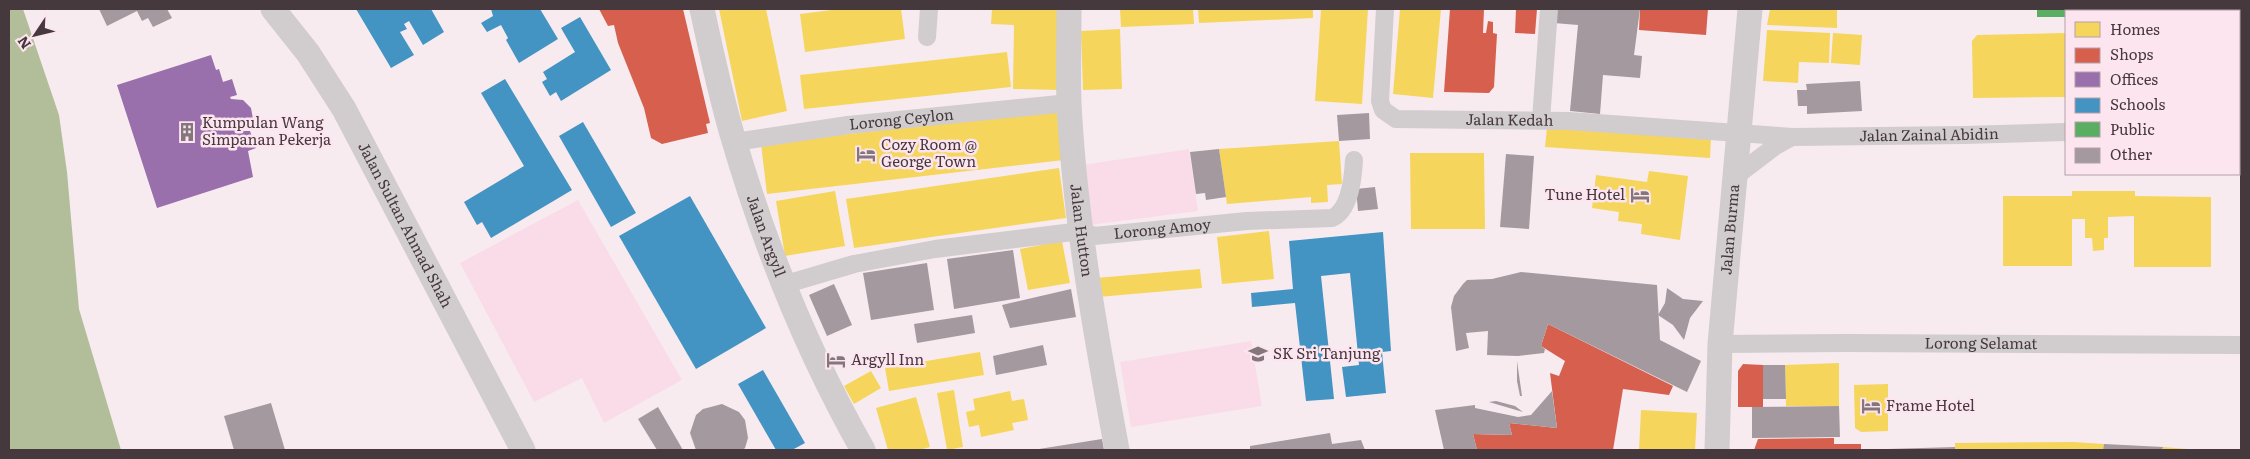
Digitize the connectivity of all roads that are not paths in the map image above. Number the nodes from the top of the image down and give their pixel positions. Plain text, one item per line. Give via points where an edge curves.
1 (273, 9) edge
2 (294, 9) edge
3 (702, 9) edge
4 (930, 9) edge
5 (1069, 9) edge
6 (1385, 9) edge
7 (1549, 9) edge
8 (1750, 9) edge
9 (928, 37) dead end
10 (1069, 103) junction
11 (1541, 120) junction
12 (2065, 132) edge
13 (1740, 134) junction
14 (1793, 137) junction
15 (735, 142) junction
16 (1354, 160) dead end
17 (1736, 176) junction
18 (1081, 231) junction
19 (783, 285) junction
20 (1720, 344) junction
21 (2241, 346) edge
22 (523, 450) edge
23 (538, 450) edge
24 (863, 450) edge
25 (1117, 450) edge
26 (1717, 450) edge

1 - 22 main road, Jalan Sultan Ahmad Shah via 308,52 344,109
2 - 23 main road, Jalan Sultan Ahmad Shah via 356,102
3 - 15 main road, Jalan Argyll
4 - 9 street
5 - 10 main road, Jalan Hutton
6 - 11 street, Jalan Kedah via 1380,101 1388,115 1396,119
7 - 11 street
8 - 13 main road, Jalan Burma
10 - 15 street, Lorong Ceylon via 848,126
10 - 18 main road, Jalan Hutton
11 - 13 street, Jalan Kedah
12 - 14 street, Jalan Zainal Abidin
13 - 14 street, Jalan Zainal Abidin
13 - 17 main road, Jalan Burma
14 - 17 street, Jalan Zainal Abidin
15 - 19 main road, Jalan Argyll
16 - 18 street, Lorong Amoy via 1352,180 1342,210 1332,218 1247,221 1094,236
17 - 20 main road, Jalan Burma
18 - 19 street, Lorong Amoy via 935,249 854,264
18 - 25 main road, Jalan Hutton
19 - 24 main road, Jalan Argyll via 845,419
20 - 21 street, Lorong Selamat
20 - 26 main road, Jalan Burma

